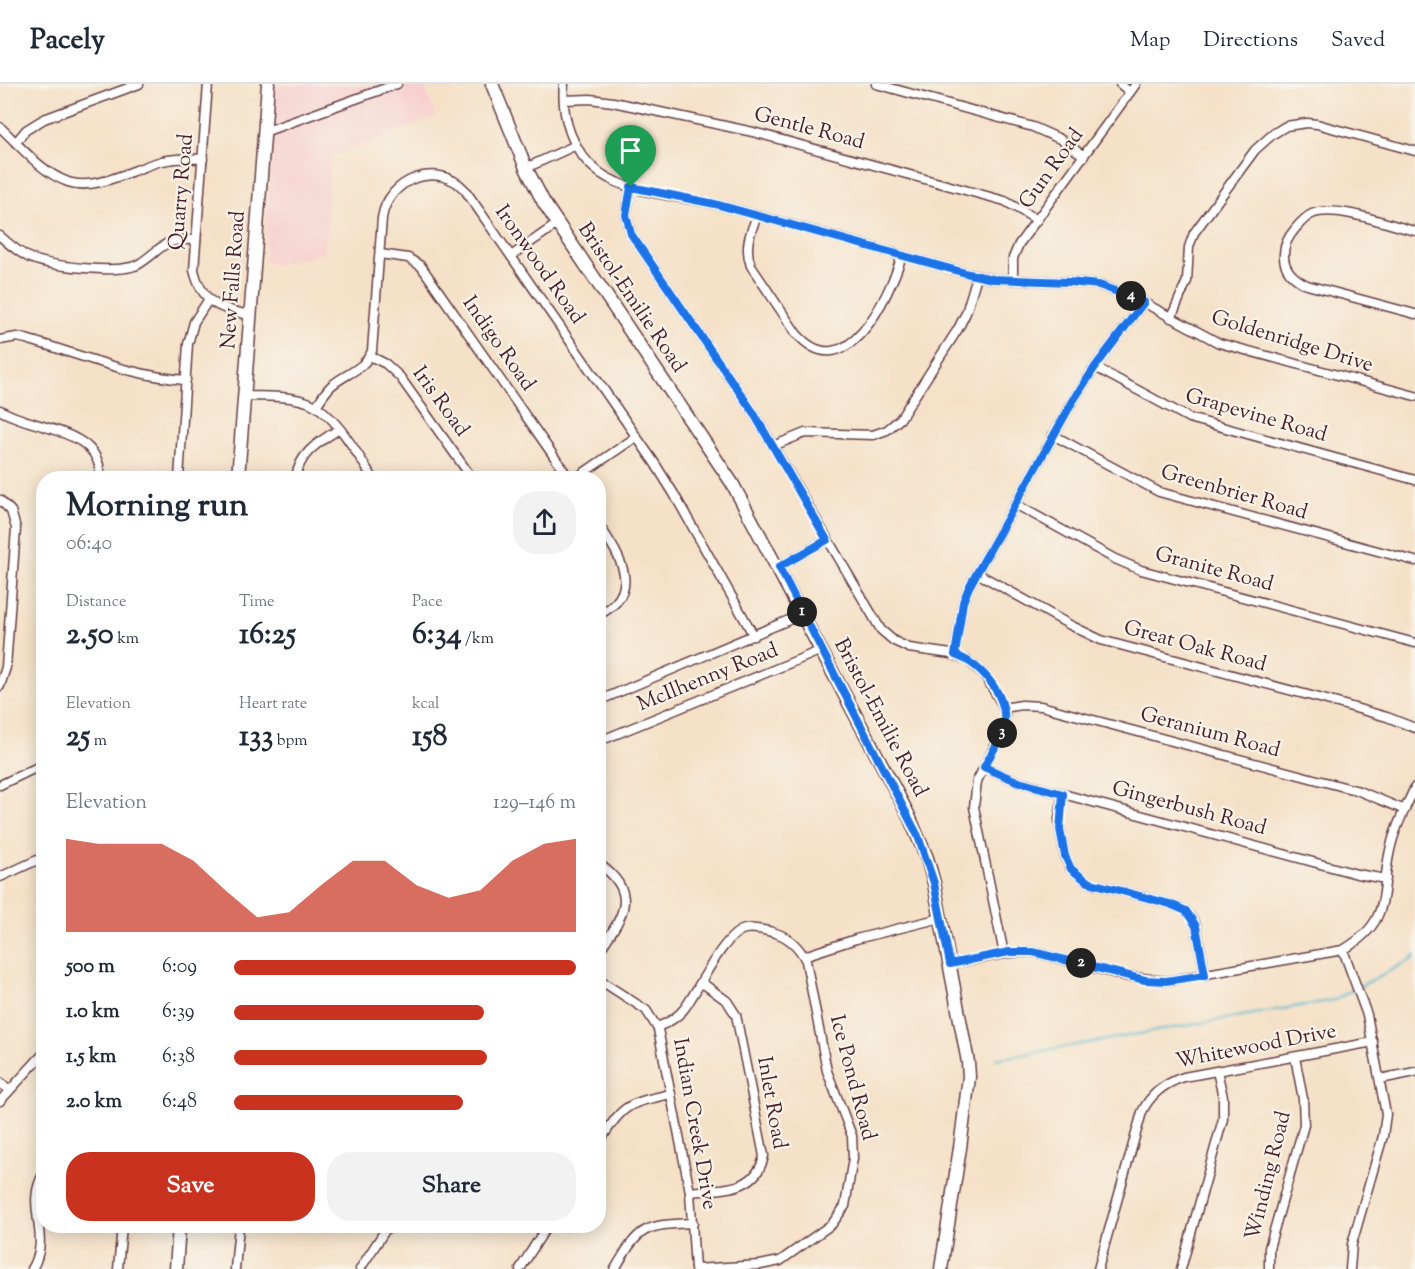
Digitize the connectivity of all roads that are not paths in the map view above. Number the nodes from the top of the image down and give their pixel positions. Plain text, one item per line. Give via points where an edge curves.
1 (139, 84) edge
2 (208, 84) edge
3 (268, 84) edge
4 (397, 84) edge
5 (492, 84) edge
6 (564, 84) edge
7 (876, 84) edge
8 (1120, 84) edge
9 (1136, 84) edge
10 (1130, 92) junction
11 (564, 100) junction
12 (0, 127) edge
13 (264, 132) junction
14 (16, 142) junction
15 (576, 145) junction
16 (1415, 151) edge
17 (1084, 156) junction
18 (203, 159) junction
19 (526, 168) junction
20 (631, 187) junction
21 (757, 216) junction
22 (1037, 220) junction
23 (557, 224) junction
24 (1415, 231) edge
25 (0, 236) edge
26 (196, 240) junction
27 (380, 254) junction
28 (511, 256) junction
29 (902, 256) junction
30 (977, 276) junction
31 (1013, 280) junction
32 (209, 299) junction
33 (1144, 302) junction
34 (1415, 314) edge
35 (250, 315) junction
36 (1171, 318) junction
37 (0, 340) edge
38 (370, 356) junction
39 (1095, 367) junction
40 (186, 380) junction
41 (244, 396) junction
42 (1415, 396) edge
43 (316, 406) junction
44 (0, 410) edge
45 (339, 429) junction
46 (1053, 435) junction
47 (636, 437) junction
48 (773, 446) junction
49 (99, 471) edge
50 (180, 471) edge
51 (239, 471) edge
52 (297, 471) edge
53 (369, 471) edge
54 (467, 471) edge
55 (564, 471) edge
56 (586, 471) edge
57 (1415, 480) edge
58 (0, 500) edge
59 (1014, 504) junction
60 (606, 536) edge
61 (827, 540) junction
62 (1415, 561) edge
63 (779, 567) junction
64 (977, 573) junction
65 (606, 610) edge
66 (803, 614) junction
67 (754, 636) junction
68 (1415, 643) edge
69 (822, 650) junction
70 (955, 655) junction
71 (0, 686) edge
72 (606, 698) edge
73 (1004, 708) junction
74 (1415, 728) edge
75 (607, 738) dead end
76 (984, 767) junction
77 (36, 768) edge
78 (0, 785) edge
79 (1415, 787) edge
80 (1063, 794) junction
81 (1405, 810) junction
82 (36, 861) edge
83 (606, 868) edge
84 (0, 877) edge
85 (1386, 879) junction
86 (941, 918) junction
87 (606, 940) edge
88 (1343, 950) junction
89 (1004, 954) junction
90 (804, 956) junction
91 (950, 964) junction
92 (1205, 975) junction
93 (701, 982) junction
94 (606, 984) edge
95 (657, 1027) junction
96 (1373, 1042) junction
97 (1295, 1057) junction
98 (36, 1062) edge
99 (1217, 1071) junction
100 (1415, 1072) edge
101 (1380, 1079) junction
102 (0, 1083) edge
103 (9, 1091) junction
104 (671, 1094) junction
105 (0, 1101) edge
106 (606, 1132) edge
107 (36, 1192) edge
108 (690, 1192) junction
109 (36, 1212) edge
110 (693, 1223) junction
111 (40, 1233) edge
112 (121, 1233) edge
113 (179, 1233) edge
114 (238, 1233) edge
115 (383, 1233) edge
116 (543, 1233) edge
117 (32, 1269) edge
118 (118, 1269) edge
119 (176, 1269) edge
120 (235, 1269) edge
121 (360, 1269) edge
122 (520, 1269) edge
123 (615, 1269) edge
124 (695, 1269) edge
125 (941, 1269) edge
126 (1098, 1269) edge
127 (1181, 1269) edge
128 (1269, 1269) edge
129 (1350, 1269) edge

1 - 14 street via 44,119
2 - 18 street, Quarry Road
3 - 13 street, New Falls Road
4 - 13 street
5 - 19 street, Bristol-Emilie Road
6 - 11 street, Goldenridge Drive
7 - 17 street via 1033,127
8 - 10 street
9 - 10 street, Gun Road
10 - 17 street, Gun Road
11 - 15 street, Goldenridge Drive via 568,129
11 - 22 street, Gentle Road via 605,100 753,132 1005,201
12 - 14 street
13 - 35 street, New Falls Road
14 - 18 street via 51,173 76,184 90,184 161,161
15 - 19 street
15 - 20 street, Goldenridge Drive via 597,171
16 - 36 street via 1307,123 1286,126 1273,134 1255,150 1194,233 1187,282
17 - 22 street, Gun Road
18 - 26 street, Quarry Road
19 - 23 street, Bristol-Emilie Road
20 - 21 street, Goldenridge Drive
20 - 48 street via 626,215 631,234
21 - 29 street, Goldenridge Drive
21 - 29 street via 747,247 751,266 795,333 822,351 842,349 857,339 887,293
22 - 31 street, Gun Road via 1016,251
23 - 28 street
23 - 63 street, Bristol-Emilie Road via 718,459
24 - 34 street via 1343,212 1322,211 1301,222 1287,240 1284,253 1289,273 1307,285
25 - 26 street via 38,261 108,269 138,264 169,242
26 - 32 street, Quarry Road via 194,270
27 - 28 street, Ironwood Road via 384,209 390,195 405,183 431,175 460,185
27 - 38 street, Ironwood Road
27 - 55 street, Indigo Road via 408,258 424,269
28 - 47 street, Ironwood Road
29 - 30 street, Goldenridge Drive
30 - 31 street, Goldenridge Drive
30 - 48 street via 958,329 900,419 873,435 805,434
31 - 33 street, Goldenridge Drive via 1099,285
32 - 35 street via 223,308
32 - 40 street via 190,333
33 - 36 street, Goldenridge Drive
33 - 39 street
35 - 41 street, New Falls Road
36 - 42 street, Goldenridge Drive via 1220,344
37 - 40 street via 26,339 129,372
38 - 43 street via 361,367 332,385
38 - 54 street, Iris Road via 400,377
39 - 46 street
39 - 57 street, Grapevine Road via 1189,418
40 - 50 street
41 - 43 street via 299,400
41 - 51 street, New Falls Road
43 - 45 street
44 - 49 street via 83,442 98,459
45 - 52 street via 303,457
45 - 53 street
46 - 59 street
46 - 62 street, Greenbrier Road via 1159,492
47 - 56 street
47 - 67 street, Ironwood Road via 674,494
48 - 61 street
58 - 71 street via 11,510 16,528 6,667
59 - 64 street
59 - 68 street, Granite Road via 1141,570
60 - 65 street via 620,558 625,577 620,597
61 - 63 street
61 - 70 street via 886,636 909,648
63 - 66 street, Bristol-Emilie Road
64 - 70 street via 963,602
64 - 74 street, Great Oak Road via 1101,640
66 - 67 street
66 - 69 street, Bristol-Emilie Road
67 - 72 street
69 - 75 street, McIlhenny Road
69 - 86 street, Bristol-Emilie Road via 918,836
70 - 73 street via 984,674
73 - 76 street via 1003,730
73 - 81 street, Geranium Road via 1041,706 1359,791
76 - 80 street, Gingerbush Road
76 - 89 street via 975,785 974,807
77 - 78 street
79 - 81 street
80 - 85 street, Gingerbush Road
80 - 92 street via 1060,829 1071,869 1088,882 1186,911 1196,926
81 - 85 street via 1391,843
82 - 84 street
83 - 87 street via 620,883 624,904
85 - 88 street via 1375,923
86 - 90 street
86 - 91 street, Bristol-Emilie Road
88 - 92 street
88 - 96 street
89 - 91 street
89 - 92 street via 1046,954 1157,981
90 - 93 street via 784,936 745,930 730,939
90 - 124 street, Ice Pond Road via 827,1071 852,1136 853,1158 845,1206 832,1224 780,1261
91 - 125 street, Bristol-Emilie Road via 969,1077
93 - 95 street via 684,1010
93 - 108 street, Inlet Road via 727,1001 736,1015 764,1156 758,1172 745,1184
94 - 95 street, Indian Creek Drive via 646,1010
95 - 104 street, Indian Creek Drive
96 - 97 street, Whitewood Drive
96 - 101 street
97 - 99 street, Whitewood Drive
97 - 128 street, Winding Road via 1304,1125 1269,1248
98 - 103 street
99 - 126 street, Whitewood Drive via 1169,1082 1145,1105
99 - 127 street via 1223,1119
100 - 101 street
101 - 129 street via 1385,1126 1352,1244
102 - 103 street
103 - 105 street
104 - 106 street via 628,1106
104 - 108 street, Indian Creek Drive
107 - 109 street
108 - 110 street, Indian Creek Drive
110 - 123 street via 649,1227 636,1237
110 - 124 street, Indian Creek Drive
111 - 117 street via 41,1246
112 - 118 street
113 - 119 street
114 - 120 street
115 - 121 street
116 - 122 street

